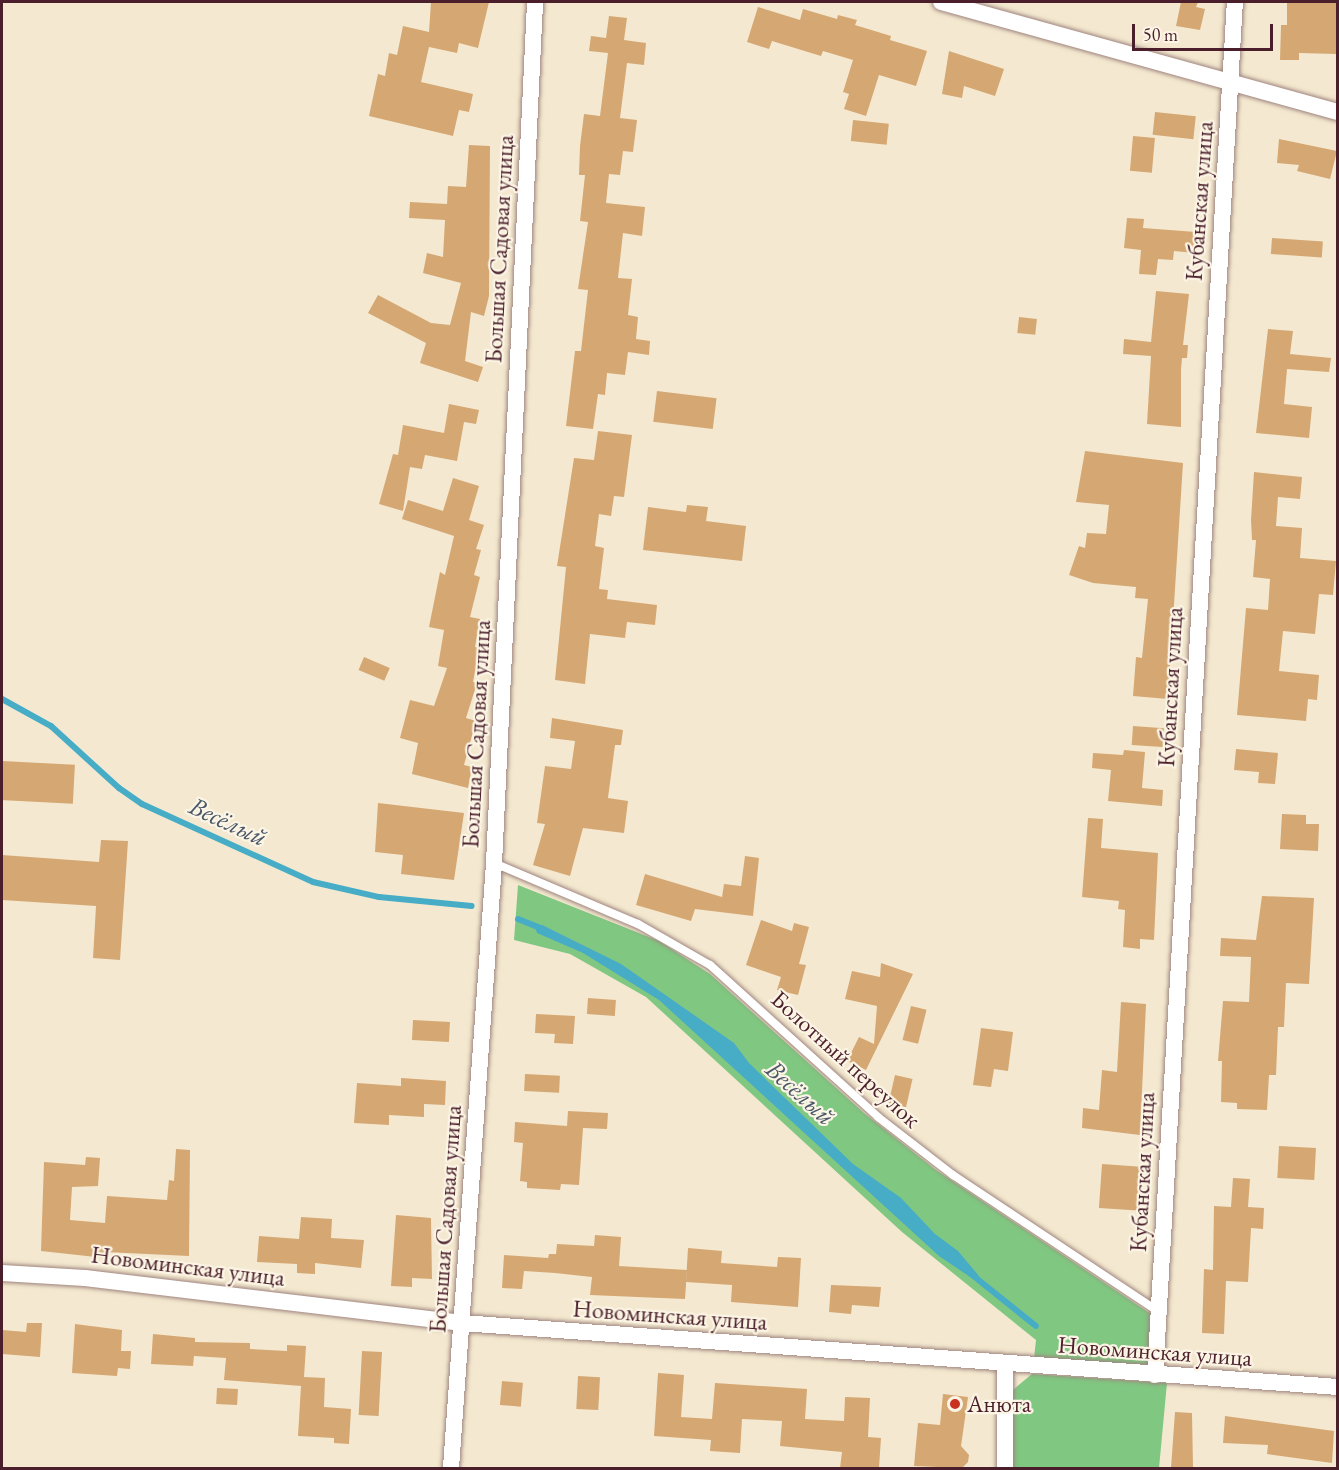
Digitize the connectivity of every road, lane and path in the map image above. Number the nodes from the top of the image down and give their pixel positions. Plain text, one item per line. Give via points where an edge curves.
1 (535, 2) edge
2 (941, 2) edge
3 (1235, 2) edge
4 (1232, 82) junction
5 (1338, 112) edge
6 (494, 863) junction
7 (2, 1273) edge
8 (1158, 1311) junction
9 (462, 1323) junction
10 (1005, 1365) junction
11 (1155, 1375) junction
12 (1338, 1387) edge
13 (451, 1468) edge
14 (1005, 1468) edge

1 - 6 street, Большая Садовая улица
2 - 4 street
3 - 4 street, Кубанская улица
4 - 5 street
4 - 8 street, Кубанская улица
6 - 8 lane, Болотный переулок via 638,924 710,965 878,1117 943,1168
6 - 9 street, Большая Садовая улица
7 - 9 street, Новоминская улица via 85,1278
8 - 11 street, Кубанская улица
9 - 10 street, Новоминская улица
9 - 13 street, Большая Садовая улица
10 - 11 street, Новоминская улица
10 - 14 street
11 - 12 street, Новоминская улица

